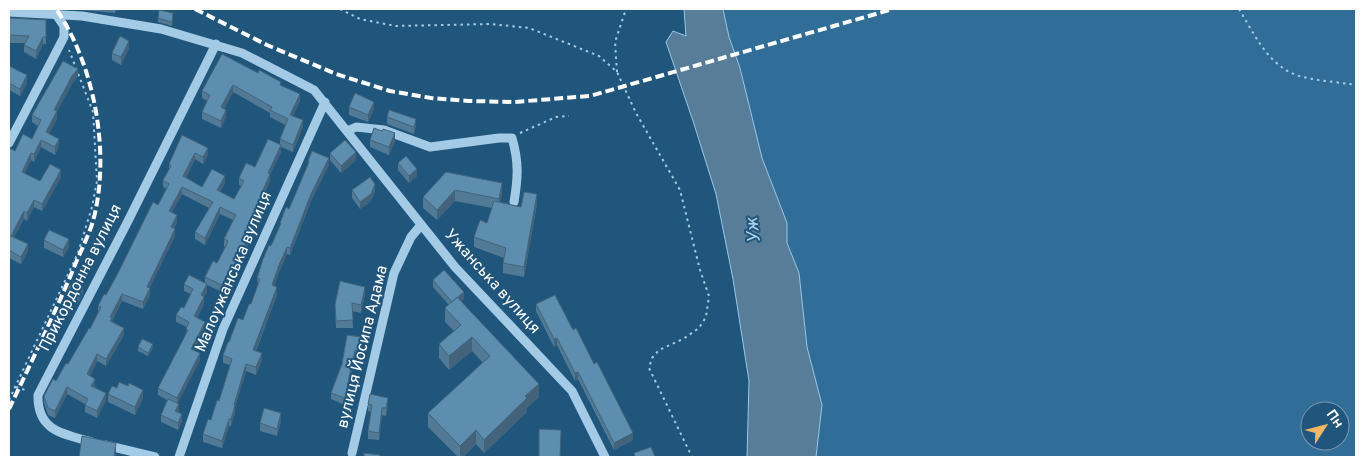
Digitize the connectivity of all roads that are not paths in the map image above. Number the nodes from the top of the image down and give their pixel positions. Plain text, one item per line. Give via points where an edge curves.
1 (9, 12) edge
2 (54, 12) edge
3 (216, 44) junction
4 (325, 102) junction
5 (347, 131) junction
6 (9, 143) edge
7 (514, 202) dead end
8 (421, 225) junction
9 (352, 452) dead end
10 (601, 456) edge
11 (155, 457) edge
12 (178, 457) edge

1 - 2 street, Ужанська вулиця
2 - 3 street, Ужанська вулиця via 161,29
2 - 6 street via 64,26 64,36
3 - 4 street, Ужанська вулиця via 242,53 314,90
3 - 11 street, Прикордонна вулиця via 38,395 37,407 44,421 62,434
4 - 5 street, Ужанська вулиця
4 - 12 street, Малоужанська вулиця via 222,329
5 - 7 street via 356,127 384,130 430,147 512,138 518,175
5 - 8 street, Ужанська вулиця
8 - 9 street, вулиця Йосипа Адама via 411,237 394,273
8 - 10 street, Ужанська вулиця via 454,267 572,391

